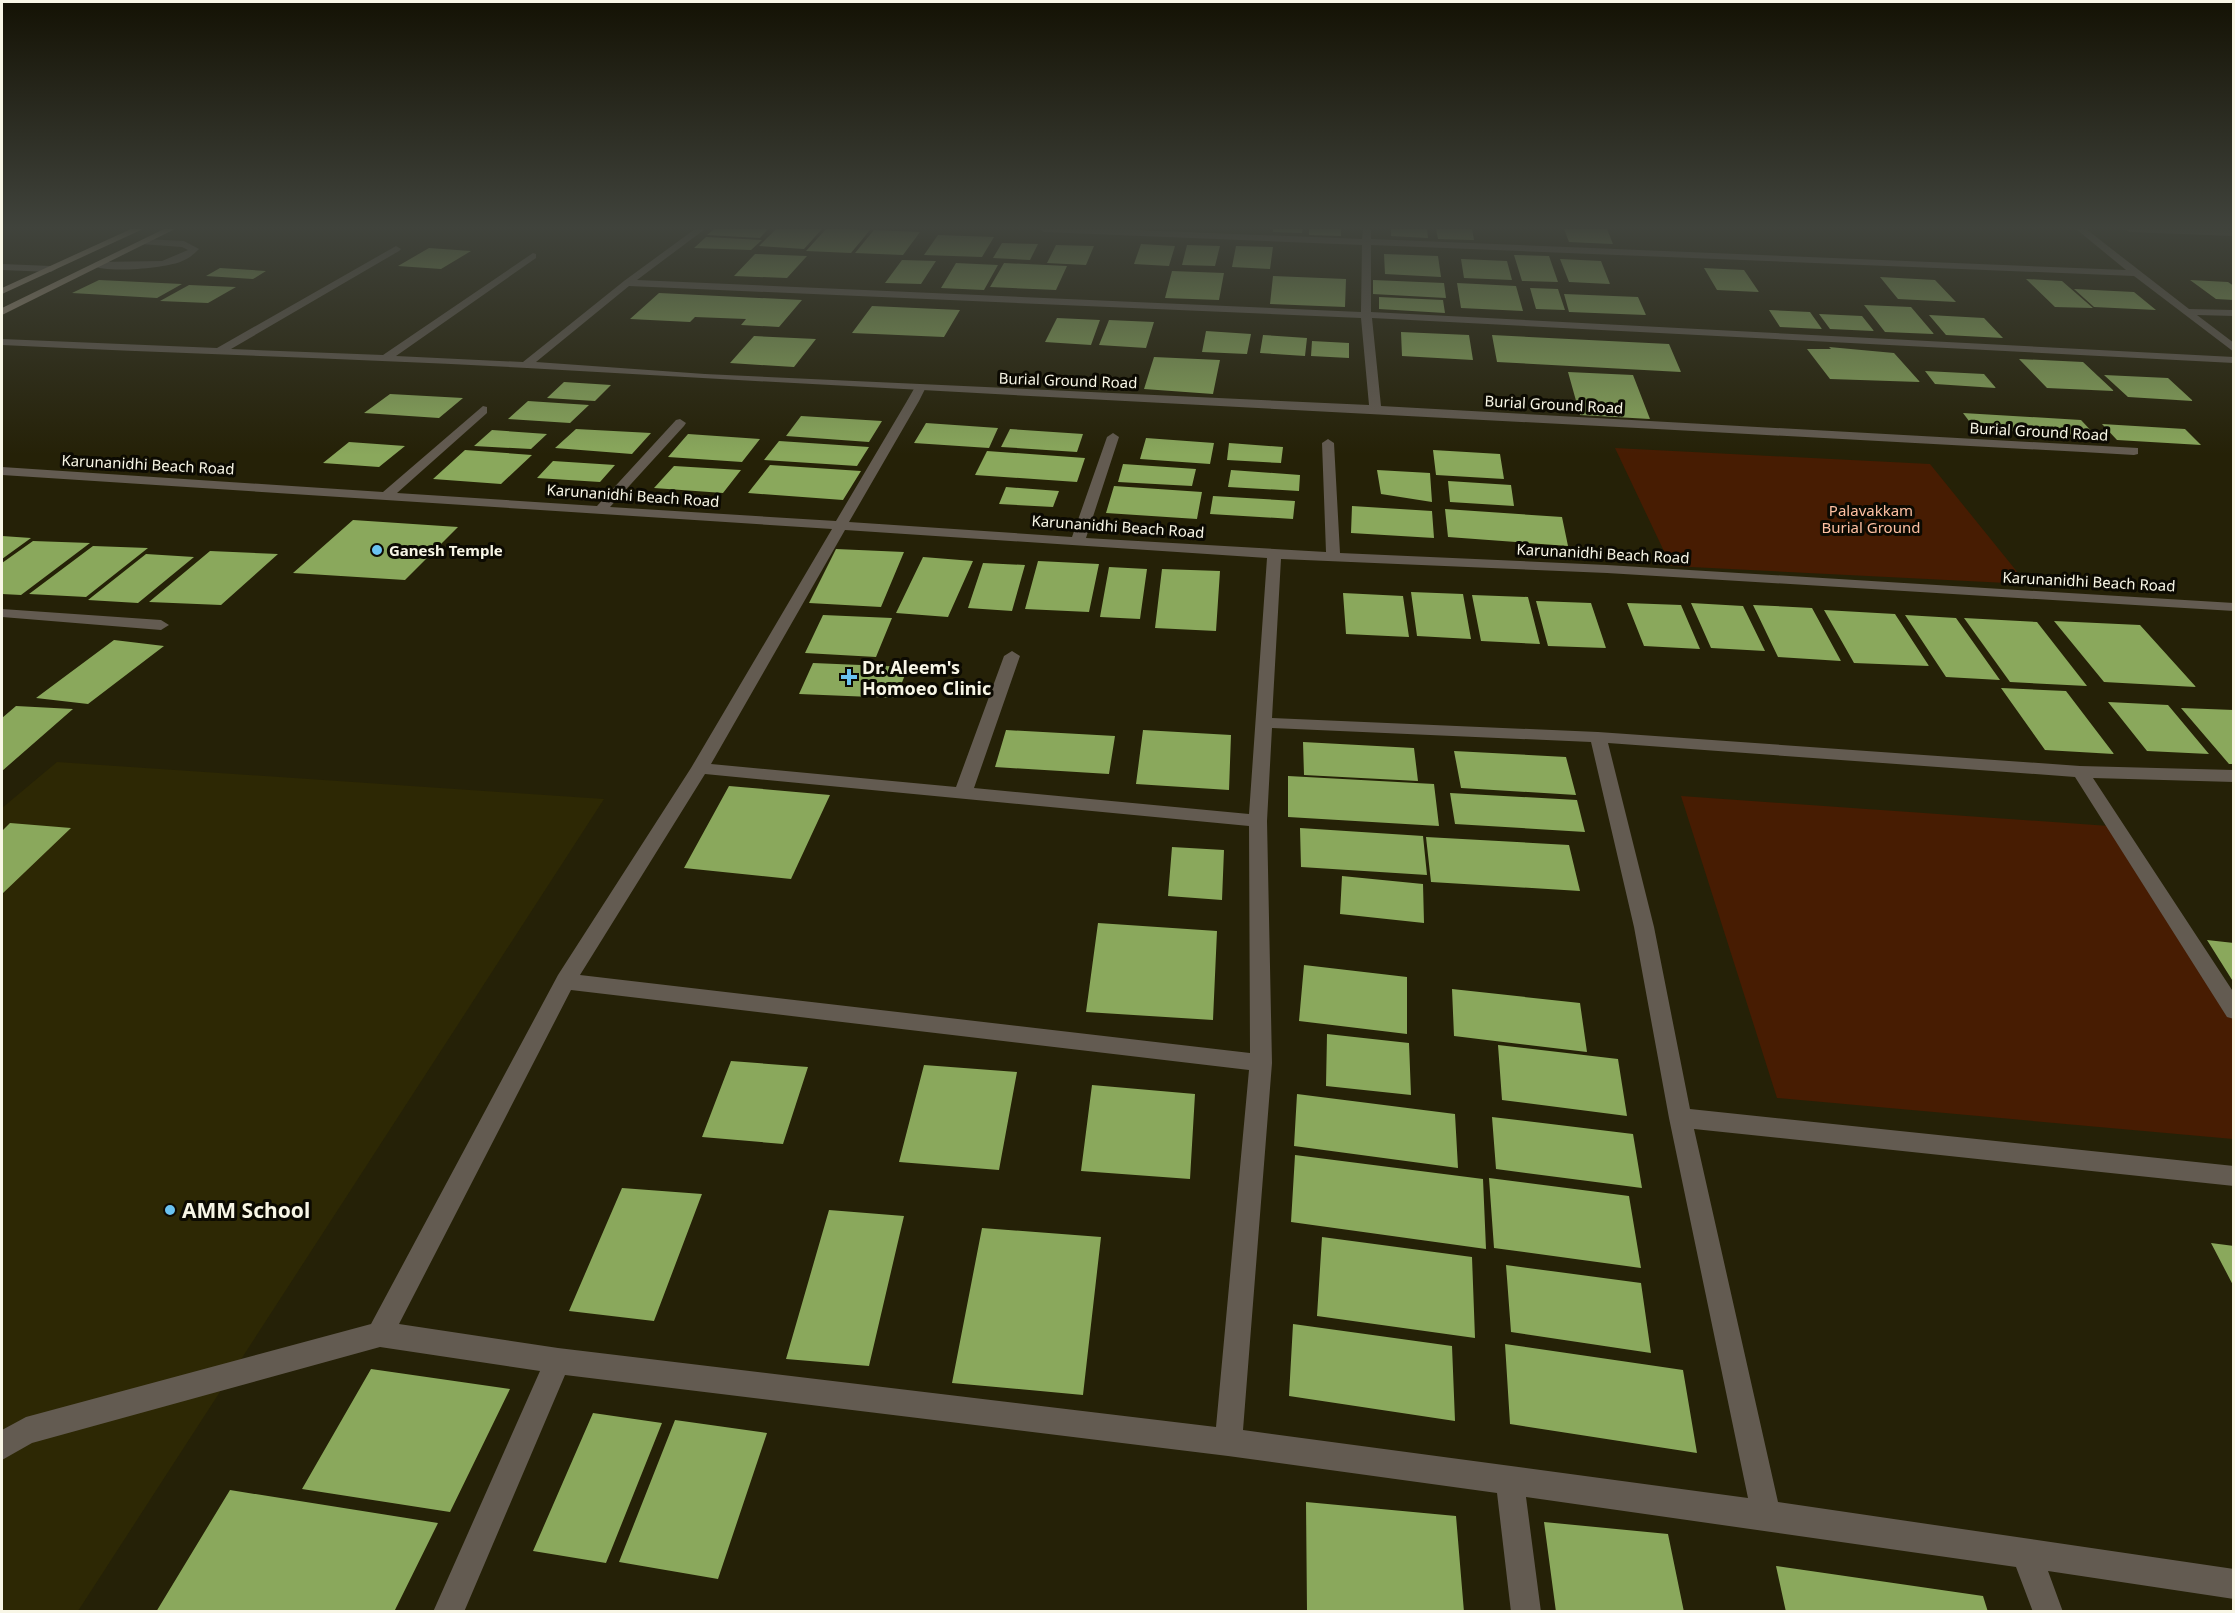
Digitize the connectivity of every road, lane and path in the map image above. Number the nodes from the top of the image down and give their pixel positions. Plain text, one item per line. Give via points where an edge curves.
1 (18, 304) edge
2 (300, 304) edge
3 (464, 304) edge
4 (601, 304) edge
5 (1118, 304) edge
6 (1366, 304) edge
7 (2177, 304) edge
8 (2, 312) edge
9 (2187, 312) junction
10 (2234, 313) edge
11 (1366, 315) junction
12 (2, 342) edge
13 (2234, 349) edge
14 (218, 352) junction
15 (385, 359) junction
16 (2234, 360) edge
17 (526, 365) junction
18 (916, 395) junction
19 (1376, 409) junction
20 (483, 410) dead end
21 (680, 423) dead end
22 (1113, 437) dead end
23 (1328, 443) dead end
24 (2134, 451) dead end
25 (2, 471) edge
26 (388, 494) junction
27 (600, 510) junction
28 (840, 524) junction
29 (1078, 540) junction
30 (1274, 554) junction
31 (1332, 556) junction
32 (2227, 606) edge
33 (2, 613) edge
34 (2234, 620) edge
35 (161, 625) dead end
36 (1012, 656) dead end
37 (1263, 723) junction
38 (1598, 737) junction
39 (700, 768) junction
40 (2080, 772) junction
41 (2234, 776) edge
42 (963, 793) junction
43 (1258, 821) junction
44 (565, 981) junction
45 (2234, 1011) edge
46 (1261, 1063) junction
47 (1680, 1118) junction
48 (2234, 1176) edge
49 (380, 1334) junction
50 (558, 1361) junction
51 (1228, 1442) junction
52 (2, 1446) edge
53 (1509, 1480) junction
54 (1766, 1515) junction
55 (2027, 1555) junction
56 (2234, 1584) edge
57 (448, 1611) edge
58 (1526, 1611) edge
59 (2048, 1611) edge

1 - 8 main road
2 - 14 street
3 - 15 street
4 - 17 street
5 - 11 street
6 - 11 street
7 - 9 street
9 - 10 street
9 - 13 street
11 - 16 street
11 - 19 street
12 - 14 street, Burial Ground Road
14 - 15 street, Burial Ground Road
15 - 17 street, Burial Ground Road
17 - 18 street, Burial Ground Road
18 - 19 street, Burial Ground Road
18 - 28 street
19 - 24 street, Burial Ground Road
20 - 26 street
21 - 27 street
22 - 29 street
23 - 31 street
25 - 26 street, Karunanidhi Beach Road
26 - 27 street, Karunanidhi Beach Road
27 - 28 street, Karunanidhi Beach Road
28 - 29 street, Karunanidhi Beach Road
28 - 39 street
29 - 30 street, Karunanidhi Beach Road
30 - 31 street, Karunanidhi Beach Road
30 - 37 street
31 - 32 street, Karunanidhi Beach Road
32 - 34 street
33 - 35 street
36 - 42 street
37 - 38 street
37 - 43 street
38 - 40 street
38 - 47 street via 1644,927
39 - 42 street
39 - 44 street
40 - 41 street
40 - 45 street
42 - 43 street
43 - 46 street
44 - 46 street
44 - 49 street
46 - 51 street
47 - 48 street
47 - 54 street
49 - 50 street
49 - 52 street via 26,1431
50 - 51 street
50 - 57 street
51 - 53 street
53 - 54 street
53 - 58 street
54 - 55 street
55 - 56 street
55 - 59 street

